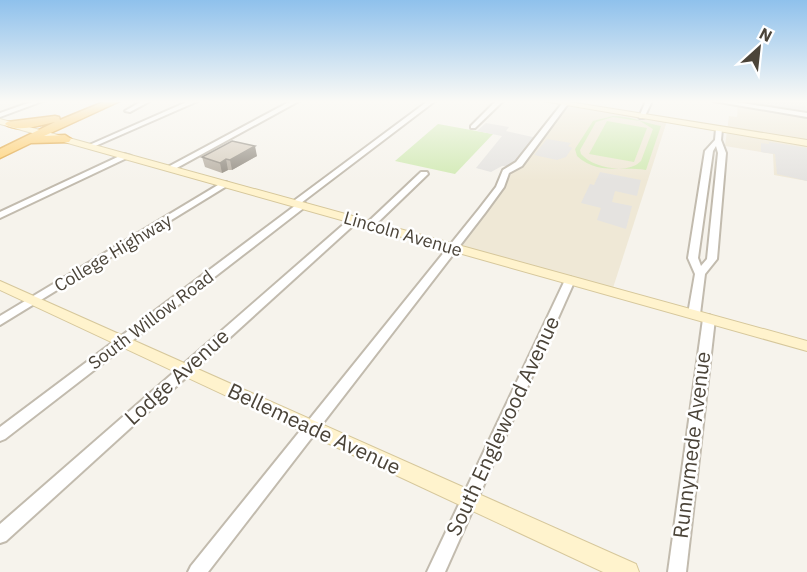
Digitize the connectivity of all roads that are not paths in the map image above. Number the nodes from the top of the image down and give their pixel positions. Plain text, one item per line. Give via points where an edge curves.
1 (25, 128) edge
2 (41, 128) edge
3 (45, 128) edge
4 (133, 128) edge
5 (246, 128) edge
6 (398, 128) edge
7 (547, 128) edge
8 (710, 128) edge
9 (718, 129) junction
10 (36, 131) junction
11 (65, 139) junction
12 (718, 140) junction
13 (807, 143) edge
14 (0, 144) edge
15 (91, 146) junction
16 (13, 147) junction
17 (0, 154) edge
18 (127, 156) junction
19 (170, 168) junction
20 (424, 174) dead end
21 (226, 184) junction
22 (299, 204) junction
23 (0, 215) edge
24 (354, 220) junction
25 (370, 224) junction
26 (454, 248) junction
27 (700, 274) junction
28 (570, 280) junction
29 (0, 285) edge
30 (33, 301) junction
31 (701, 316) junction
32 (0, 321) edge
33 (122, 342) junction
34 (807, 346) edge
35 (186, 371) junction
36 (311, 428) junction
37 (0, 435) edge
38 (469, 500) junction
39 (0, 535) edge
40 (197, 572) edge
41 (436, 572) edge
42 (628, 572) edge
43 (676, 572) edge

1 - 10 street, Lincoln Avenue
2 - 10 highway
3 - 10 highway
4 - 15 street
5 - 19 street
6 - 22 street, South Willow Road
7 - 26 street via 519,164 506,172 500,187
8 - 9 street
9 - 12 street, Runnymede Avenue
9 - 13 street
10 - 11 street, Lincoln Avenue
10 - 14 highway
10 - 16 highway
11 - 15 street, Lincoln Avenue
11 - 16 highway via 38,140
12 - 27 street, Runnymede Avenue via 722,153 712,259
12 - 27 street, Runnymede Avenue via 709,151 693,258
15 - 18 street, Lincoln Avenue
16 - 17 highway
18 - 19 street, Lincoln Avenue
18 - 23 street
19 - 21 street, Lincoln Avenue
20 - 25 street
21 - 22 street, Lincoln Avenue
21 - 30 street, College Highway
22 - 24 street, Lincoln Avenue
22 - 33 street, South Willow Road
24 - 25 street, Lincoln Avenue
24 - 35 street, Lodge Avenue
25 - 26 street, Lincoln Avenue
26 - 28 street, Lincoln Avenue
26 - 36 street
27 - 31 street, Runnymede Avenue
28 - 31 street, Lincoln Avenue
28 - 38 street, South Englewood Avenue
29 - 30 street, Bellemeade Avenue
30 - 32 street, College Highway
30 - 33 street, Bellemeade Avenue
31 - 34 street, Lincoln Avenue
31 - 43 street, Runnymede Avenue
33 - 35 street, Bellemeade Avenue
33 - 37 street, South Willow Road
35 - 36 street, Bellemeade Avenue
35 - 39 street, Lodge Avenue
36 - 38 street, Bellemeade Avenue
36 - 40 street
38 - 41 street, South Englewood Avenue
38 - 42 street, Bellemeade Avenue

